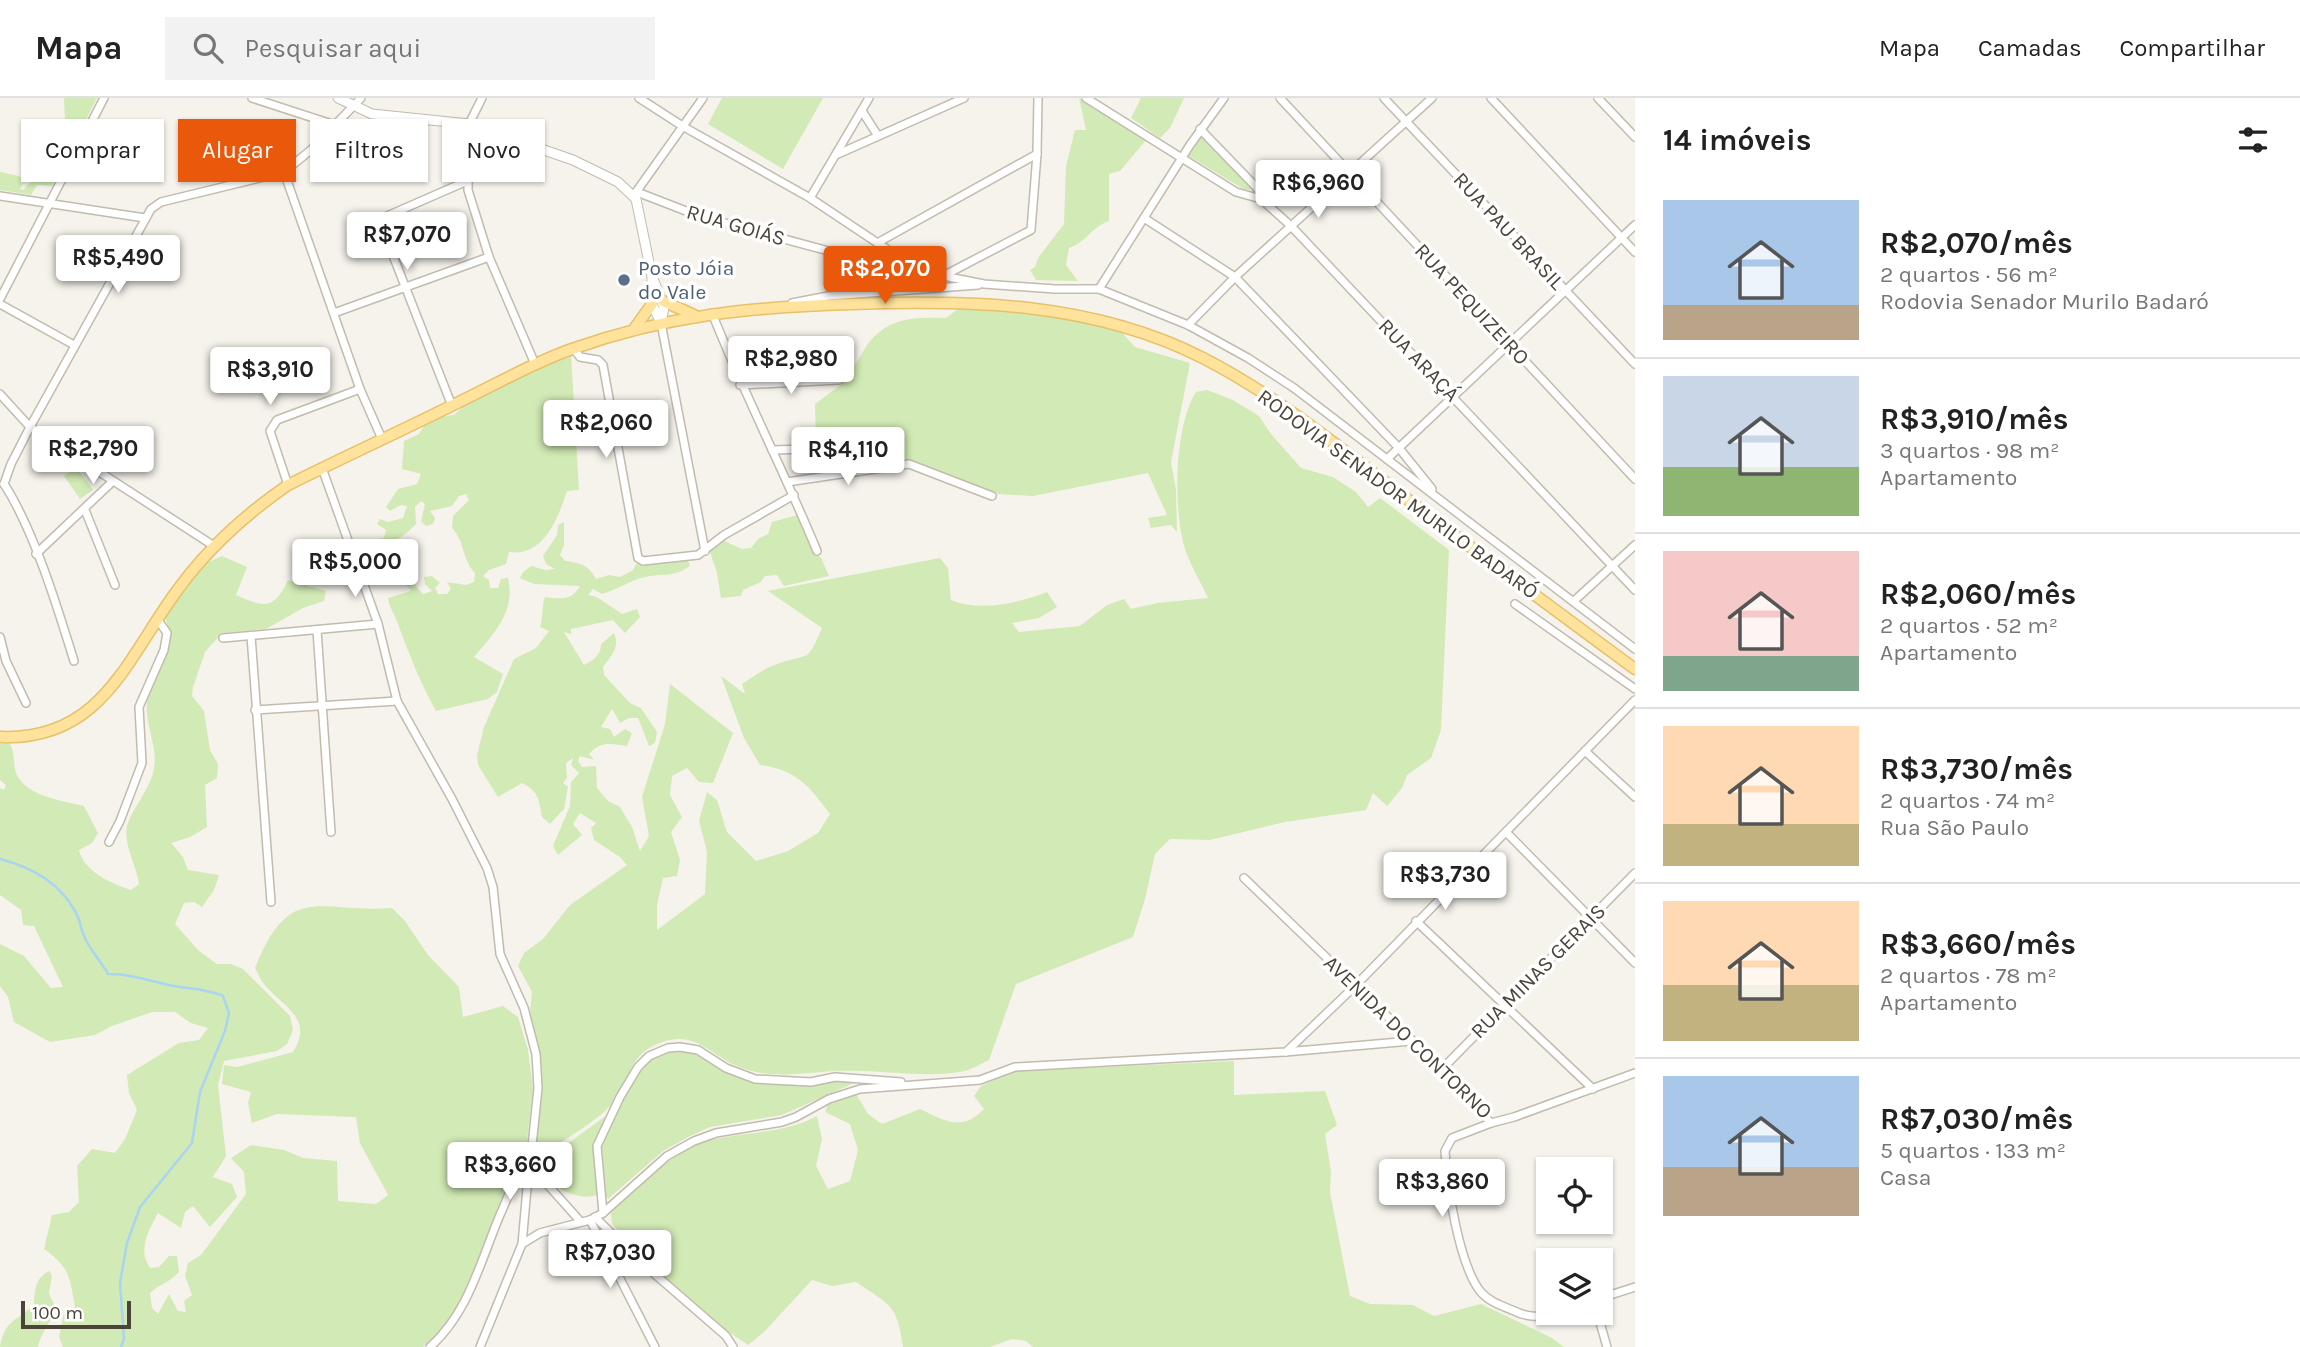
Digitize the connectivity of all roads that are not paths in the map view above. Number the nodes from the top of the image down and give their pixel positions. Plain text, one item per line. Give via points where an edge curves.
1 (104, 98) edge
2 (251, 98) edge
3 (338, 98) edge
4 (361, 98) edge
5 (482, 98) edge
6 (703, 98) edge
7 (869, 98) edge
8 (964, 98) edge
9 (1038, 98) edge
10 (1086, 98) edge
11 (1224, 98) edge
12 (1280, 98) edge
13 (1384, 98) edge
14 (1432, 98) edge
15 (1491, 98) edge
16 (1598, 98) edge
17 (644, 99) edge
18 (354, 107) junction
19 (862, 111) junction
20 (316, 119) edge
21 (341, 119) edge
22 (472, 119) edge
23 (1407, 121) junction
24 (442, 122) edge
25 (684, 127) junction
26 (1200, 129) junction
27 (878, 136) junction
28 (1635, 137) edge
29 (310, 148) edge
30 (545, 150) edge
31 (838, 154) junction
32 (1037, 154) junction
33 (1181, 158) junction
34 (296, 161) edge
35 (1349, 172) junction
36 (243, 182) edge
37 (288, 182) edge
38 (465, 182) edge
39 (467, 182) edge
40 (635, 195) junction
41 (0, 196) edge
42 (810, 198) junction
43 (1261, 199) junction
44 (50, 203) junction
45 (145, 218) junction
46 (1144, 218) junction
47 (1635, 225) edge
48 (1291, 226) junction
49 (1621, 237) junction
50 (879, 242) junction
51 (1635, 252) edge
52 (489, 257) junction
53 (919, 270) junction
54 (944, 276) junction
55 (1236, 277) junction
56 (984, 284) junction
57 (406, 288) junction
58 (1099, 289) junction
59 (1566, 292) junction
60 (0, 301) edge
61 (657, 303) junction
62 (781, 306) junction
63 (334, 313) junction
64 (712, 313) junction
65 (697, 316) junction
66 (662, 323) junction
67 (1188, 325) junction
68 (634, 330) junction
69 (1510, 344) junction
70 (74, 345) junction
71 (573, 348) junction
72 (535, 364) junction
73 (1635, 364) edge
74 (839, 380) dead end
75 (740, 385) junction
76 (360, 388) junction
77 (0, 394) edge
78 (1454, 396) junction
79 (452, 406) junction
80 (30, 427) junction
81 (382, 439) junction
82 (839, 448) dead end
83 (1399, 448) junction
84 (772, 450) junction
85 (1388, 459) junction
86 (322, 468) junction
87 (1635, 479) edge
88 (112, 482) junction
89 (788, 482) junction
90 (2, 485) edge
91 (288, 485) junction
92 (794, 495) junction
93 (992, 496) dead end
94 (1440, 498) junction
95 (85, 510) junction
96 (1635, 545) edge
97 (214, 546) junction
98 (705, 551) junction
99 (817, 551) dead end
100 (36, 554) junction
101 (1613, 567) junction
102 (115, 585) dead end
103 (1635, 590) edge
104 (1574, 601) junction
105 (1515, 604) dead end
106 (158, 620) junction
107 (378, 624) junction
108 (317, 630) junction
109 (0, 636) edge
110 (251, 636) junction
111 (223, 638) dead end
112 (1635, 649) edge
113 (74, 661) dead end
114 (1635, 669) edge
115 (1635, 689) edge
116 (1635, 700) edge
117 (397, 701) junction
118 (26, 703) dead end
119 (321, 706) junction
120 (255, 710) junction
121 (0, 737) edge
122 (1585, 751) junction
123 (1635, 797) edge
124 (331, 832) dead end
125 (1506, 832) junction
126 (109, 842) dead end
127 (1635, 873) edge
128 (1244, 878) dead end
129 (271, 902) dead end
130 (1591, 918) junction
131 (1416, 921) junction
132 (1635, 962) edge
133 (1355, 986) junction
134 (1504, 1004) junction
135 (1411, 1041) junction
136 (1285, 1052) junction
137 (1442, 1069) junction
138 (1635, 1073) edge
139 (915, 1084) junction
140 (1593, 1089) junction
141 (1491, 1122) junction
142 (530, 1165) junction
143 (596, 1216) junction
144 (580, 1221) junction
145 (522, 1244) junction
146 (1635, 1287) edge
147 (1613, 1294) edge
148 (1536, 1317) edge
149 (1601, 1325) edge
150 (430, 1347) edge
151 (480, 1347) edge
152 (655, 1347) edge
153 (733, 1347) edge
154 (1607, 1347) edge

1 - 44 street
2 - 20 street
3 - 18 street, RUA GOIÁS
4 - 18 street
5 - 22 street
6 - 25 street
7 - 19 street
8 - 27 street
9 - 32 street
10 - 33 street, RUA ARAÇÁ
11 - 26 street
12 - 35 street, RUA PEQUIZEIRO
13 - 23 street, RUA PAU BRASIL
14 - 23 street
15 - 49 street
16 - 28 street
17 - 25 street
18 - 21 street
18 - 24 street, RUA GOIÁS via 382,116
19 - 27 street
19 - 31 street
23 - 35 street
23 - 59 street, RUA PAU BRASIL
25 - 40 street
25 - 42 street
26 - 33 street
26 - 43 street via 1258,189
27 - 31 street
29 - 34 street
30 - 40 street, RUA GOIÁS via 618,182
31 - 42 street
32 - 50 street
32 - 54 street via 1031,230
33 - 43 street, RUA ARAÇÁ via 1236,192
33 - 46 street
35 - 48 street
35 - 69 street, RUA PEQUIZEIRO
36 - 45 street via 161,202
37 - 63 street
38 - 57 street via 387,216 383,222
39 - 52 street
40 - 53 street, RUA GOIÁS via 862,260
40 - 61 street
41 - 44 street
42 - 50 street
43 - 48 street, RUA ARAÇÁ
44 - 45 street
44 - 60 street
45 - 70 street
46 - 55 street
46 - 58 street
47 - 49 street
48 - 55 street
48 - 78 street, RUA ARAÇÁ
49 - 51 street
49 - 59 street
50 - 53 street
52 - 57 street
52 - 72 street
53 - 54 street, RUA GOIÁS
54 - 56 street, RUA GOIÁS
55 - 67 street
55 - 83 street
56 - 58 street
56 - 62 street via 828,296
57 - 63 street
57 - 79 street
58 - 67 street
59 - 69 street
59 - 73 street, RUA PAU BRASIL
60 - 70 street
61 - 65 main road
61 - 66 street via 665,313
61 - 68 main road
62 - 64 main road, RODOVIA SENADOR MURILO BADARÓ
62 - 114 main road, RODOVIA SENADOR MURILO BADARÓ via 963,302 1043,308 1095,318 1189,352 1307,422
63 - 76 street
64 - 65 main road, RODOVIA SENADOR MURILO BADARÓ
64 - 75 street
65 - 66 main road, RODOVIA SENADOR MURILO BADARÓ
66 - 68 main road, RODOVIA SENADOR MURILO BADARÓ
66 - 98 street
67 - 85 street via 1294,388
68 - 71 main road, RODOVIA SENADOR MURILO BADARÓ
69 - 78 street
69 - 87 street, RUA PEQUIZEIRO
70 - 80 street
71 - 72 main road, RODOVIA SENADOR MURILO BADARÓ
71 - 98 street via 580,357 603,365 638,558 691,556
72 - 79 main road, RODOVIA SENADOR MURILO BADARÓ
74 - 75 street
75 - 84 street
76 - 81 street
76 - 91 street via 272,425
77 - 80 street
78 - 83 street
78 - 101 street, RUA ARAÇÁ
79 - 81 main road, RODOVIA SENADOR MURILO BADARÓ
80 - 88 street
80 - 90 street
81 - 86 main road, RODOVIA SENADOR MURILO BADARÓ
82 - 84 street
83 - 85 street
83 - 94 street
84 - 89 street
85 - 94 street
86 - 91 main road, RODOVIA SENADOR MURILO BADARÓ
86 - 107 street
88 - 95 street
88 - 97 street
89 - 92 street
89 - 93 street via 904,463
90 - 100 street via 12,497
91 - 97 main road, RODOVIA SENADOR MURILO BADARÓ via 253,509
92 - 98 street
92 - 99 street
94 - 104 street
95 - 100 street
95 - 102 street
96 - 101 street
97 - 106 main road, RODOVIA SENADOR MURILO BADARÓ
100 - 113 street
101 - 103 street, RUA ARAÇÁ
101 - 104 street
104 - 112 street
105 - 115 street
106 - 121 main road, RODOVIA SENADOR MURILO BADARÓ via 116,681 88,712 66,727
106 - 126 street via 167,633 139,707 142,763
107 - 108 street
107 - 117 street
108 - 110 street
108 - 119 street
109 - 118 street
110 - 111 street
110 - 120 street
116 - 122 street
117 - 119 street
117 - 142 street via 487,868 500,954 521,998 537,1054
119 - 120 street
119 - 124 street
120 - 129 street
122 - 123 street
122 - 125 street
125 - 130 street
125 - 131 street
127 - 130 street, RUA MINAS GERAIS
128 - 133 street, AVENIDA DO CONTORNO
130 - 132 street
130 - 134 street, RUA MINAS GERAIS
131 - 133 street
131 - 134 street
133 - 135 street, AVENIDA DO CONTORNO
133 - 136 street
134 - 137 street, RUA MINAS GERAIS
134 - 140 street
135 - 136 street
135 - 137 street, AVENIDA DO CONTORNO
136 - 139 street via 1015,1067 986,1079
137 - 141 street, AVENIDA DO CONTORNO
138 - 140 street, AVENIDA DO CONTORNO
139 - 143 street via 845,1093 789,1120 694,1141 667,1156
139 - 143 street via 835,1077 811,1082 755,1079 698,1050 668,1048 649,1056 638,1068 604,1125 597,1146
140 - 141 street, AVENIDA DO CONTORNO
141 - 148 street via 1452,1138 1445,1151 1460,1242 1471,1276 1490,1300 1524,1316
142 - 144 street
142 - 145 street
142 - 150 street via 514,1180 477,1277 454,1322
143 - 144 street
143 - 152 street
143 - 153 street
144 - 145 street via 540,1233
145 - 151 street
146 - 147 street
149 - 154 street

